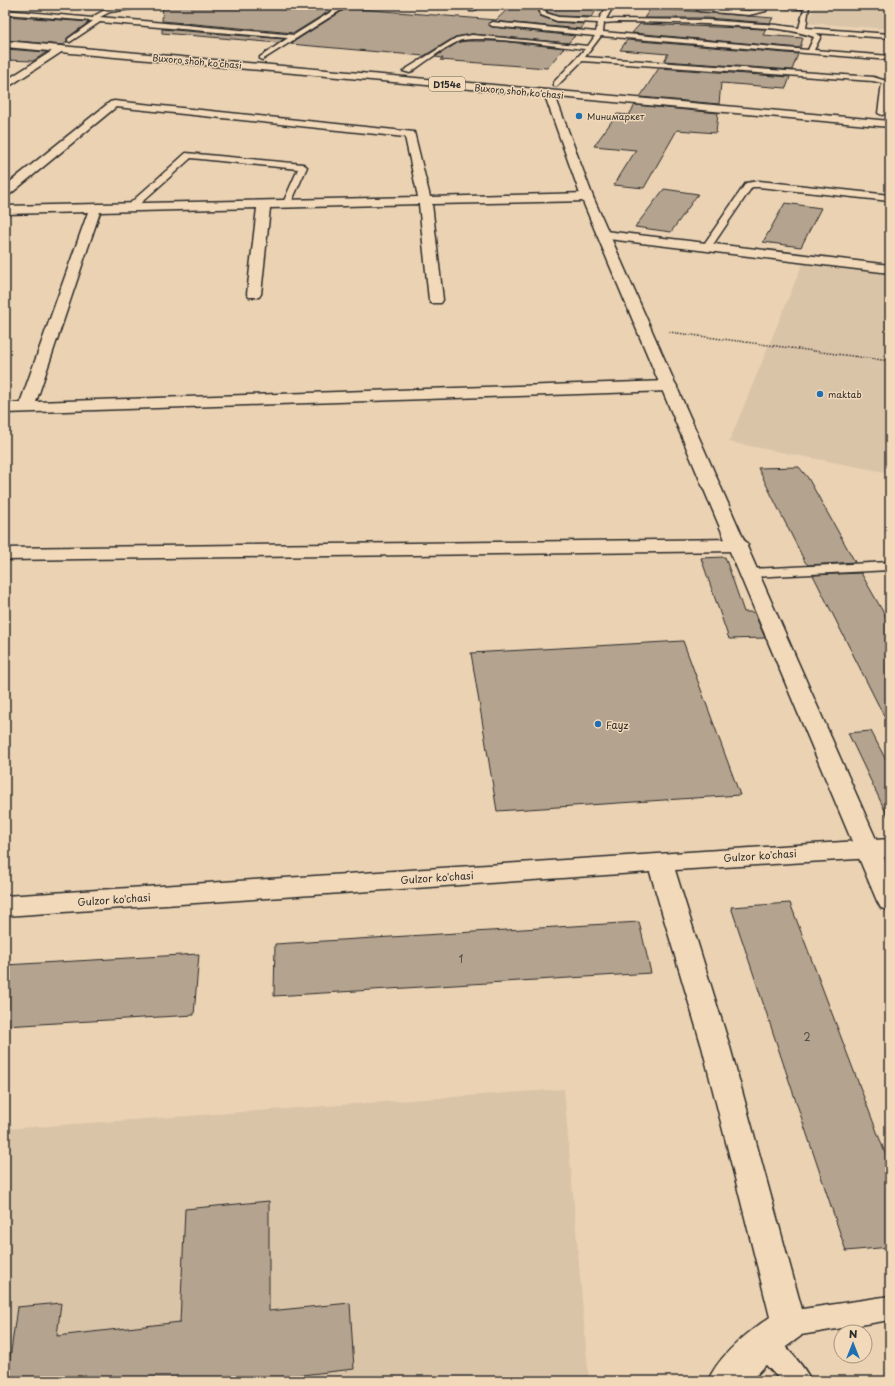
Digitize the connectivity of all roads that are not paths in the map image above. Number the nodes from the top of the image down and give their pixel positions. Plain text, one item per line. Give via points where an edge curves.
1 (154, 5) edge
2 (346, 5) edge
3 (478, 5) edge
4 (546, 5) edge
5 (611, 5) edge
6 (765, 5) edge
7 (780, 5) edge
8 (699, 9) dead end
9 (472, 10) dead end
10 (5, 12) edge
11 (99, 20) junction
12 (601, 21) junction
13 (492, 24) dead end
14 (802, 30) junction
15 (599, 34) junction
16 (5, 35) edge
17 (890, 36) edge
18 (294, 37) junction
19 (70, 40) junction
20 (5, 44) edge
21 (590, 48) junction
22 (60, 49) junction
23 (810, 52) junction
24 (262, 58) junction
25 (890, 58) edge
26 (580, 59) junction
27 (407, 70) junction
28 (5, 86) edge
29 (553, 89) junction
30 (767, 102) dead end
31 (882, 113) edge
32 (890, 124) edge
33 (5, 192) edge
34 (587, 197) junction
35 (890, 198) edge
36 (424, 200) junction
37 (287, 203) junction
38 (264, 204) junction
39 (131, 207) junction
40 (96, 209) junction
41 (5, 210) edge
42 (605, 235) junction
43 (707, 247) junction
44 (890, 269) edge
45 (254, 294) dead end
46 (436, 300) dead end
47 (670, 386) junction
48 (5, 408) edge
49 (26, 408) junction
50 (738, 545) junction
51 (5, 554) edge
52 (890, 566) edge
53 (750, 573) junction
54 (879, 848) edge
55 (660, 862) junction
56 (890, 901) edge
57 (5, 906) edge
58 (890, 1308) edge
59 (789, 1324) junction
60 (764, 1343) junction
61 (726, 1381) edge
62 (798, 1381) edge

1 - 11 lane via 108,10 96,17
2 - 18 lane
3 - 9 lane
4 - 12 lane via 542,8 543,14 557,19
5 - 12 lane
6 - 8 lane via 764,10 749,13
7 - 14 lane via 807,7
10 - 11 lane
11 - 18 lane
11 - 19 lane
12 - 14 lane via 692,21
12 - 15 lane
13 - 15 lane
14 - 17 lane
14 - 23 lane via 818,36
15 - 21 lane
15 - 23 lane
16 - 19 street, Buxoro shoh ko'chasi / D154e
18 - 24 lane
19 - 24 street, Buxoro shoh ko'chasi / D154e
20 - 22 street, Buxoro shoh ko'chasi / D154e
21 - 26 lane
21 - 27 lane via 472,37 458,39
22 - 28 street
22 - 29 street, Buxoro shoh ko'chasi / D154e
23 - 25 lane
24 - 27 street, Buxoro shoh ko'chasi / D154e
26 - 29 lane
26 - 31 lane via 873,79 886,82
27 - 29 street, Buxoro shoh ko'chasi / D154e
29 - 30 street, Buxoro shoh ko'chasi / D154e
29 - 32 street, Buxoro shoh ko'chasi / D154e
29 - 34 street
33 - 36 street via 114,104 410,134
34 - 36 street
34 - 42 street
35 - 43 lane via 749,185
36 - 37 street
36 - 46 street
37 - 38 street
37 - 39 lane via 303,167 189,155
38 - 39 street
38 - 45 street
39 - 40 street
40 - 41 street
40 - 49 street
42 - 43 street
42 - 47 street
43 - 44 street
47 - 49 street
47 - 50 street
48 - 49 street
50 - 51 street
50 - 53 street
52 - 53 lane
53 - 54 street
54 - 55 street, Gulzor ko'chasi
54 - 56 street
55 - 57 street, Gulzor ko'chasi
55 - 59 street via 716,1047
58 - 59 lane
59 - 60 street
60 - 61 street
60 - 62 lane

